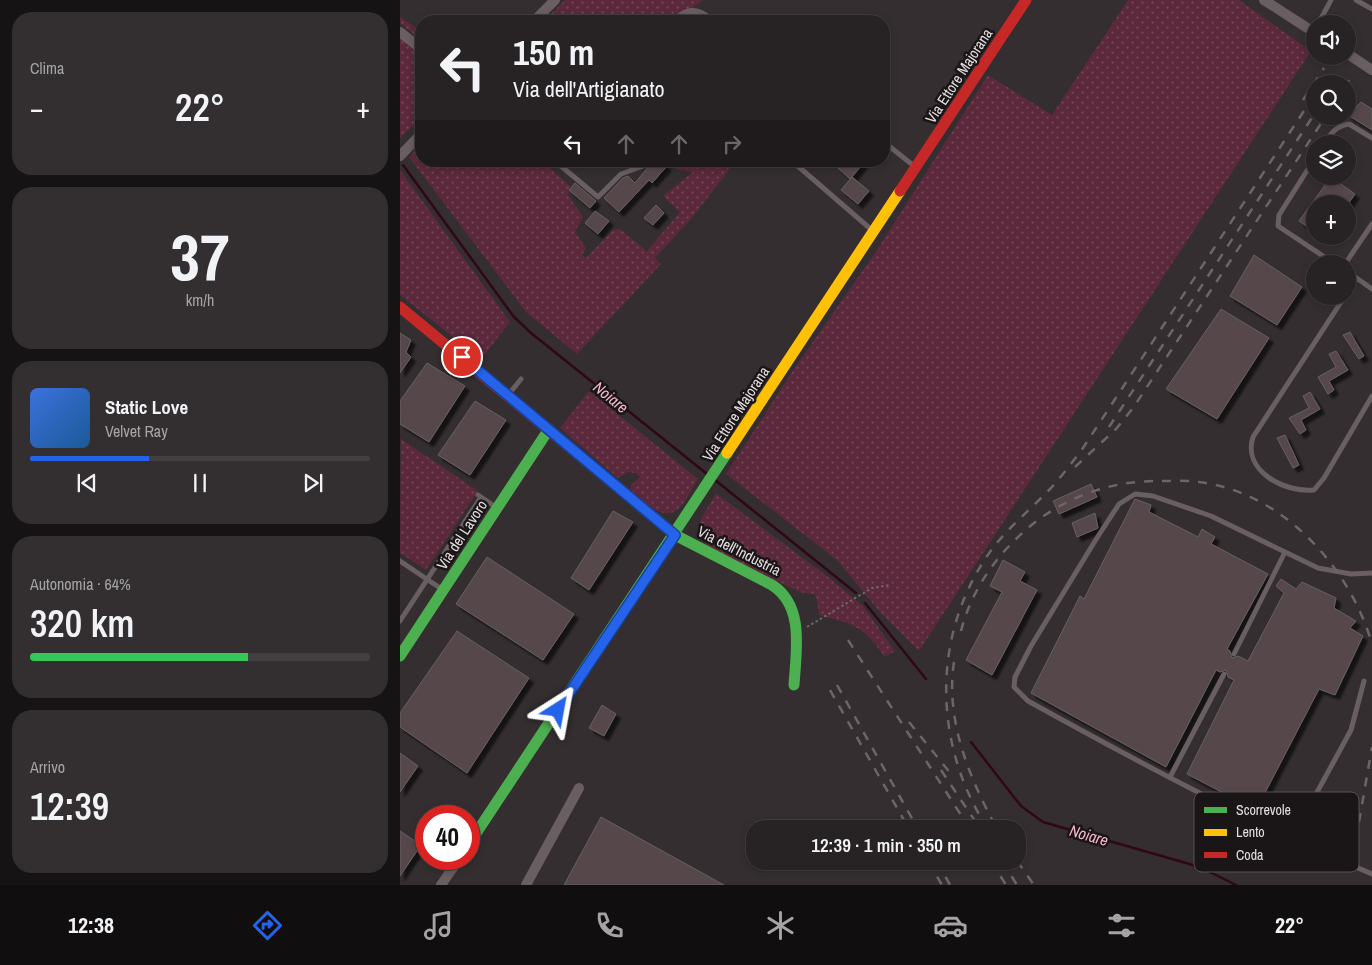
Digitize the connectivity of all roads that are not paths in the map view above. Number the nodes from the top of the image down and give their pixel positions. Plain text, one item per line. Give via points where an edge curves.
1 (555, 0) edge
2 (1026, 0) edge
3 (1264, 0) edge
4 (1331, 0) edge
5 (1356, 0) edge
6 (1372, 9) edge
7 (540, 15) edge
8 (683, 15) edge
9 (703, 15) edge
10 (1323, 15) edge
11 (1306, 25) edge
12 (400, 32) edge
13 (415, 44) edge
14 (1356, 59) edge
15 (1372, 70) edge
16 (1332, 135) edge
17 (1372, 138) edge
18 (415, 140) edge
19 (890, 147) edge
20 (400, 156) edge
21 (562, 167) edge
22 (640, 167) edge
23 (799, 167) edge
24 (916, 168) junction
25 (1306, 172) edge
26 (1372, 224) edge
27 (874, 231) junction
28 (1322, 255) edge
29 (1351, 255) edge
30 (1356, 278) edge
31 (1372, 289) edge
32 (1339, 305) edge
33 (400, 307) edge
34 (521, 379) dead end
35 (508, 395) junction
36 (1372, 396) edge
37 (549, 430) junction
38 (497, 508) junction
39 (675, 535) junction
40 (1285, 552) junction
41 (400, 561) edge
42 (1372, 573) edge
43 (427, 580) junction
44 (443, 590) junction
45 (400, 621) edge
46 (1234, 654) dead end
47 (400, 656) edge
48 (1224, 674) dead end
49 (1364, 681) dead end
50 (794, 685) dead end
51 (1170, 777) junction
52 (579, 788) dead end
53 (1200, 792) edge
54 (1317, 792) edge
55 (480, 828) edge
56 (1359, 868) edge
57 (451, 870) edge
58 (1372, 874) edge
59 (441, 885) edge
60 (526, 885) edge

1 - 7 street
2 - 24 street, Via Ettore Majorana
3 - 11 street
4 - 10 lane
5 - 6 lane
8 - 9 street via 693,12
12 - 13 street
14 - 15 street
16 - 17 lane via 1339,126 1349,124
18 - 20 street
19 - 24 lane
21 - 22 lane via 598,197 621,174
23 - 27 lane
24 - 27 street, Via Ettore Majorana
25 - 28 lane via 1279,215 1278,226
26 - 29 lane
27 - 39 street, Via Ettore Majorana
30 - 31 lane
32 - 36 lane via 1252,437 1249,448 1252,460 1266,476 1283,486 1314,490
33 - 35 street, Via dell'Industria
34 - 35 lane
35 - 37 street, Via dell'Industria
37 - 38 street, Via del Lavoro
37 - 39 street, Via dell'Industria
38 - 43 lane via 479,496
38 - 44 street, Via del Lavoro
39 - 50 street, Via dell'Industria via 780,590 792,605 796,646
39 - 55 street, Via Ettore Majorana
40 - 42 lane via 1318,568 1350,574
40 - 46 lane
40 - 51 lane via 1211,516 1153,496 1135,494 1119,504 1015,677 1014,687 1028,701
41 - 43 lane
43 - 44 lane
43 - 45 lane
44 - 47 street, Via del Lavoro
48 - 51 lane
49 - 54 lane via 1351,730
51 - 53 lane
52 - 60 street
56 - 58 lane
57 - 59 street

